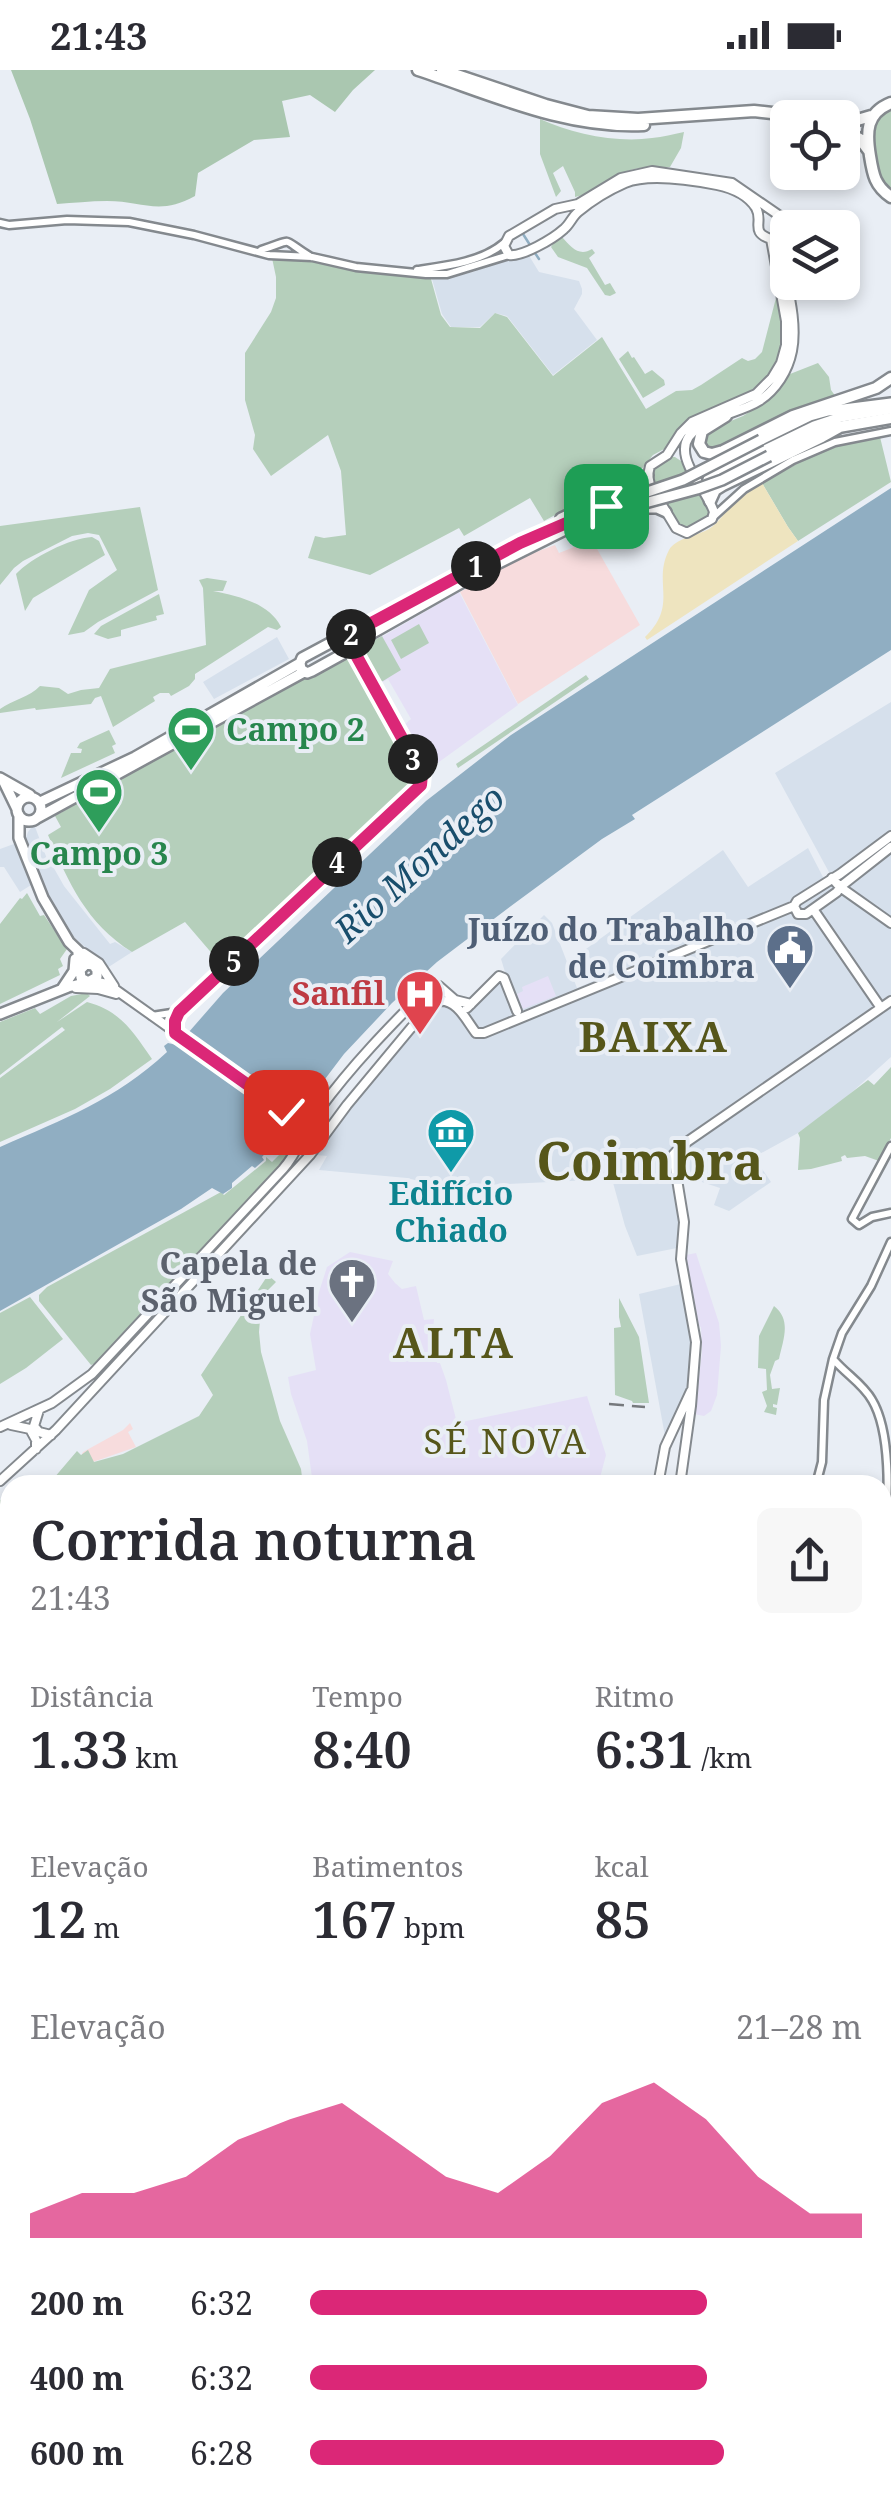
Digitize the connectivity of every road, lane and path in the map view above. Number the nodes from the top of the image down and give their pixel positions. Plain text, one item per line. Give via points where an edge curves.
1 (418, 70) edge
2 (442, 70) edge
3 (890, 101) edge
4 (770, 113) edge
5 (872, 115) junction
6 (770, 118) edge
7 (860, 119) edge
8 (860, 140) edge
9 (869, 151) junction
10 (891, 197) edge
11 (562, 208) junction
12 (770, 210) edge
13 (770, 212) edge
14 (759, 219) junction
15 (570, 220) junction
16 (4, 224) edge
17 (0, 230) edge
18 (770, 236) edge
19 (504, 242) junction
20 (273, 245) junction
21 (259, 251) junction
22 (298, 252) junction
23 (269, 254) junction
24 (509, 255) junction
25 (406, 271) junction
26 (783, 300) edge
27 (788, 300) edge
28 (891, 378) edge
29 (891, 406) edge
30 (824, 407) junction
31 (840, 410) junction
32 (726, 416) junction
33 (810, 416) junction
34 (891, 418) edge
35 (853, 420) junction
36 (840, 427) junction
37 (822, 430) junction
38 (891, 431) edge
39 (666, 455) junction
40 (686, 458) junction
41 (692, 468) junction
42 (648, 474) junction
43 (709, 499) junction
44 (728, 502) junction
45 (666, 512) junction
46 (587, 516) junction
47 (712, 519) junction
48 (522, 546) junction
49 (352, 646) junction
50 (302, 667) junction
51 (1, 779) edge
52 (36, 799) junction
53 (18, 812) junction
54 (35, 819) junction
55 (891, 836) edge
56 (21, 843) junction
57 (891, 847) edge
58 (832, 878) junction
59 (851, 878) junction
60 (840, 887) junction
61 (857, 898) junction
62 (794, 906) junction
63 (813, 909) junction
64 (891, 924) edge
65 (69, 942) junction
66 (77, 951) junction
67 (89, 974) junction
68 (440, 987) junction
69 (65, 988) junction
70 (120, 993) junction
71 (439, 1001) junction
72 (891, 1002) edge
73 (471, 1004) junction
74 (881, 1008) junction
75 (518, 1011) junction
76 (179, 1012) junction
77 (0, 1014) edge
78 (462, 1014) junction
79 (530, 1015) junction
80 (152, 1016) junction
81 (512, 1022) junction
82 (175, 1033) junction
83 (322, 1106) junction
84 (314, 1117) junction
85 (296, 1118) junction
86 (336, 1119) junction
87 (304, 1133) junction
88 (324, 1137) junction
89 (891, 1146) edge
90 (889, 1215) edge
91 (891, 1242) edge
92 (833, 1359) junction
93 (92, 1374) junction
94 (98, 1384) junction
95 (691, 1391) junction
96 (39, 1410) junction
97 (5, 1426) edge
98 (51, 1435) junction
99 (665, 1446) junction
100 (36, 1449) junction
101 (685, 1452) junction
102 (6, 1475) edge
103 (660, 1475) edge
104 (682, 1475) edge
105 (819, 1475) edge
106 (887, 1475) edge

1 - 6 highway via 604,125
2 - 4 highway via 588,116
3 - 5 highway
5 - 7 highway
5 - 9 highway
8 - 9 highway
9 - 10 highway via 874,178
11 - 12 main road via 652,171 732,183
11 - 15 main road
11 - 19 main road
13 - 14 main road
14 - 15 main road via 754,206 730,188 652,178 624,183
14 - 18 main road via 759,232
15 - 24 main road via 519,256
16 - 17 street
16 - 21 street via 100,219
19 - 24 main road
19 - 25 street via 467,261
20 - 21 street
20 - 22 street via 288,241
20 - 23 street
21 - 23 street
22 - 23 street
22 - 25 street
24 - 25 street via 448,274
26 - 39 main road via 786,345 772,378 756,394 687,426
27 - 32 main road via 791,356 782,376 768,394
28 - 30 highway
29 - 31 main road
29 - 35 main road
30 - 32 highway via 723,451 704,452 702,431
30 - 33 highway
31 - 33 main road
31 - 41 main road via 709,472
32 - 40 main road via 694,430
33 - 46 main road, bridge via 684,480
34 - 35 highway
35 - 36 highway
35 - 37 main road
35 - 43 main road via 814,426 718,472 709,477
36 - 37 highway
36 - 43 highway via 722,485
37 - 46 main road, bridge via 722,480
38 - 44 street via 814,450
39 - 40 main road
39 - 42 main road
40 - 41 main road
41 - 43 main road
42 - 45 main road
42 - 48 main road via 633,489 533,531
43 - 44 street
43 - 47 main road
44 - 47 street
45 - 47 main road via 682,533
45 - 48 main road via 639,508 542,546
46 - 48 main road
48 - 49 main road
49 - 50 main road via 312,671
49 - 50 main road via 344,635 306,656
49 - 76 street via 421,785
50 - 52 main road via 134,757
50 - 54 main road
51 - 52 main road
51 - 53 main road
52 - 53 main road via 22,799
52 - 54 main road via 42,809
53 - 54 main road
53 - 56 main road
54 - 56 main road
55 - 58 main road
56 - 65 main road
57 - 59 main road
58 - 60 main road
58 - 62 main road
59 - 60 main road
59 - 61 main road
60 - 61 main road
60 - 63 main road
61 - 64 main road
62 - 63 main road via 802,915
62 - 79 main road
63 - 74 main road
65 - 66 main road
65 - 69 main road via 75,963
66 - 67 main road
66 - 70 main road via 100,964
67 - 69 main road
67 - 70 main road
68 - 71 main road
68 - 73 main road
68 - 83 main road via 429,987 380,1035
69 - 70 main road
69 - 77 main road
70 - 80 main road
71 - 78 main road via 451,1002
71 - 86 main road
72 - 74 main road
73 - 75 main road via 499,976
73 - 78 main road
74 - 95 main road via 676,1150 681,1259 696,1342
75 - 79 main road
75 - 81 main road
76 - 80 street
76 - 82 street
78 - 81 main road via 480,1034
79 - 81 main road
80 - 82 main road
82 - 85 main road
83 - 84 main road
83 - 86 main road via 334,1109
84 - 85 main road
84 - 87 main road
85 - 87 main road
86 - 88 main road
87 - 88 main road via 311,1140
87 - 93 main road via 283,1169
88 - 94 main road
89 - 90 street via 856,1222
91 - 92 street
92 - 105 street
92 - 106 street via 873,1401
93 - 94 main road
93 - 96 main road
94 - 98 main road
95 - 99 main road
95 - 101 main road
96 - 97 main road
96 - 98 main road via 34,1426
97 - 100 main road via 30,1430
98 - 100 main road
99 - 101 main road
99 - 101 main road via 676,1440
99 - 103 main road
100 - 102 main road
101 - 104 main road

